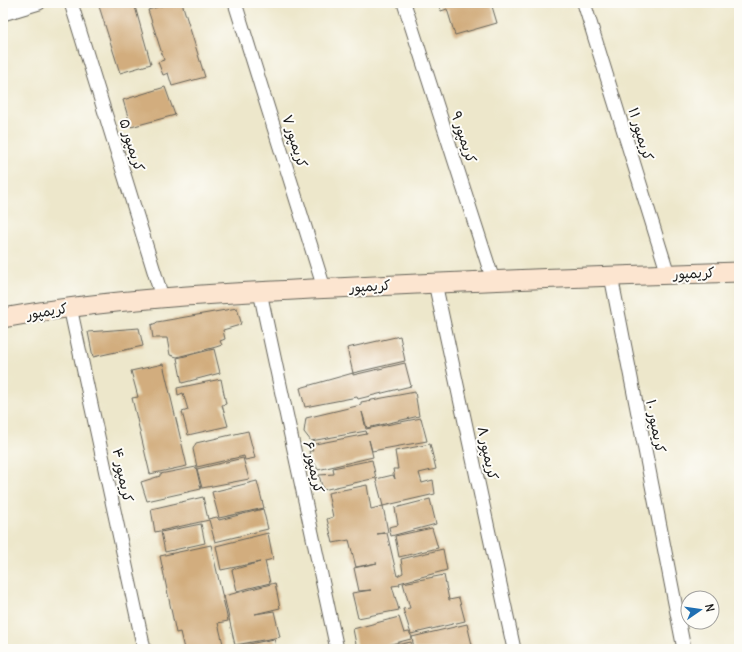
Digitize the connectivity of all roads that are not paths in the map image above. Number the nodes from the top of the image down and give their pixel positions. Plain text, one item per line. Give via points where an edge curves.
1 (39, 3) edge
2 (71, 3) edge
3 (235, 3) edge
4 (404, 3) edge
5 (584, 3) edge
6 (3, 14) edge
7 (739, 272) edge
8 (668, 274) junction
9 (610, 276) junction
10 (493, 280) junction
11 (435, 283) junction
12 (324, 288) junction
13 (260, 292) junction
14 (162, 297) junction
15 (70, 307) junction
16 (3, 318) edge
17 (144, 649) edge
18 (337, 649) edge
19 (514, 649) edge
20 (684, 649) edge

1 - 6 street
2 - 14 street, کریمپور ۵
3 - 12 street, کریمپور ۷
4 - 10 street, کریمپور ۹
5 - 8 street, کریمپور ۱۱
7 - 8 street, کریمپور
8 - 9 street, کریمپور
9 - 10 street, کریمپور
9 - 20 street, کریمپور ۱۰
10 - 11 street, کریمپور
11 - 12 street, کریمپور
11 - 19 street, کریمپور ۸
12 - 13 street, کریمپور
13 - 14 street, کریمپور
13 - 18 street, کریمپور ۶
14 - 15 street, کریمپور
15 - 16 street, کریمپور
15 - 17 street, کریمپور ۴

